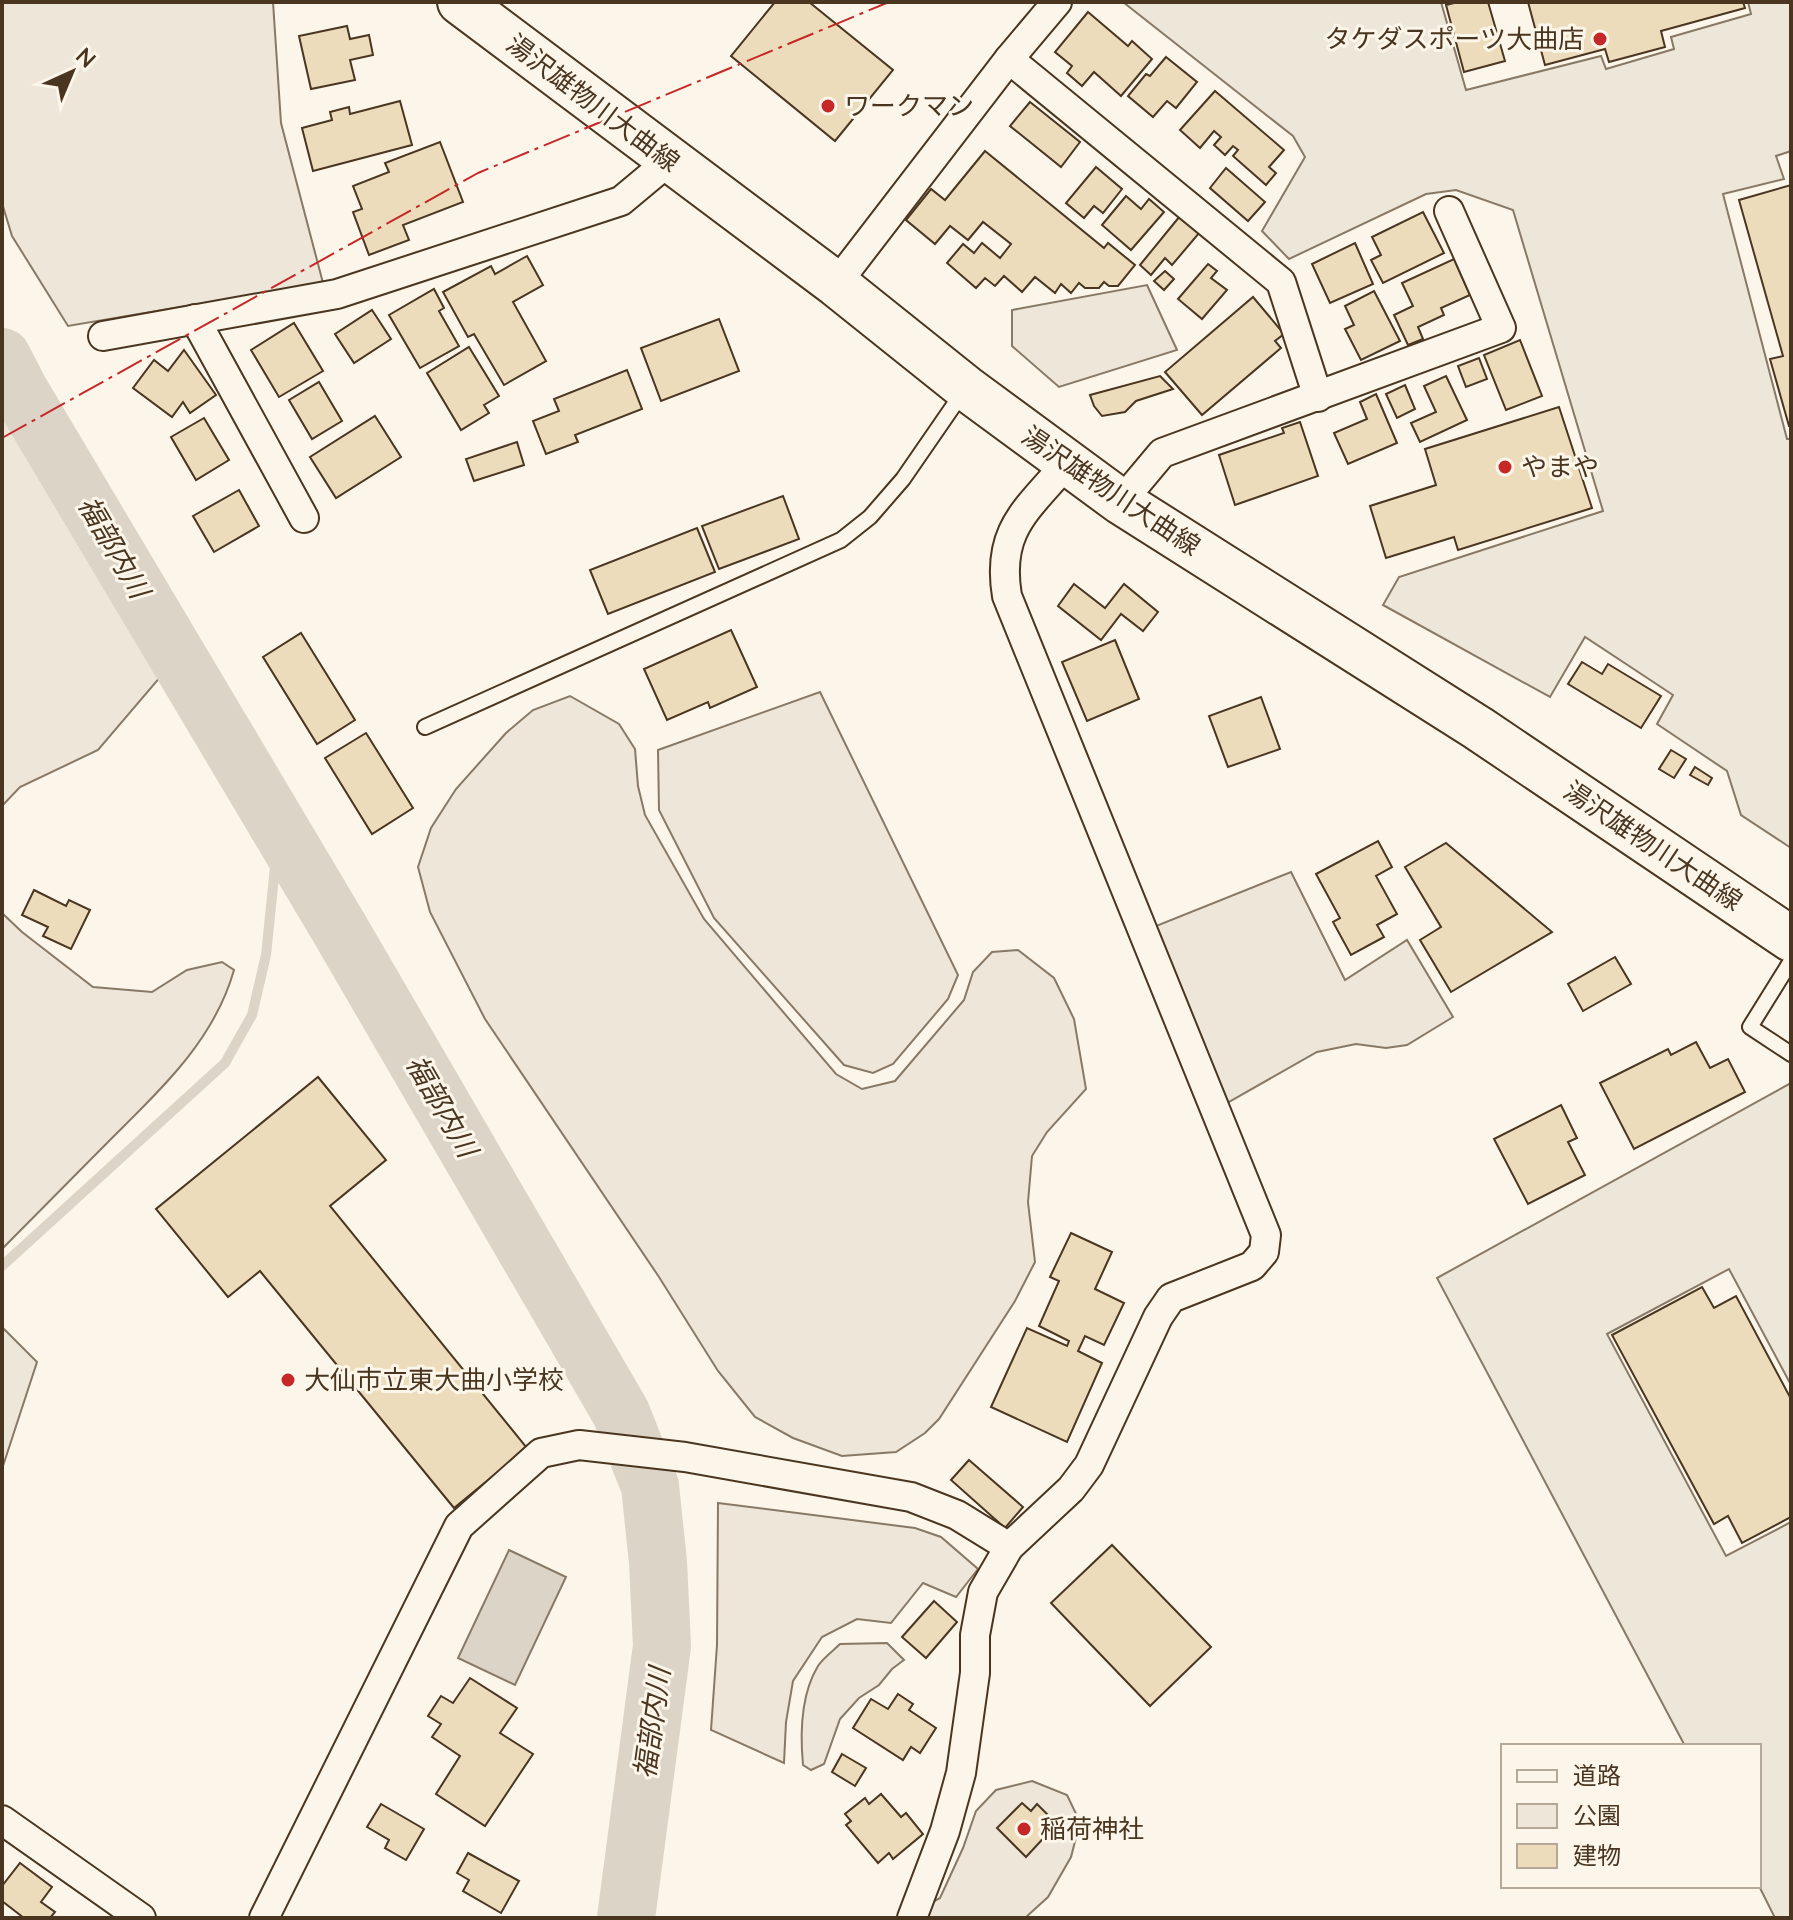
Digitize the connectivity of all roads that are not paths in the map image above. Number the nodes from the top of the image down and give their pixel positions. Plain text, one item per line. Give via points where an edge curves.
1 (460, 2) edge
2 (1057, 2) edge
3 (1009, 59) junction
4 (669, 161) junction
5 (1449, 211) dead end
6 (836, 284) junction
7 (195, 319) junction
8 (103, 336) dead end
9 (966, 388) junction
10 (1318, 397) junction
11 (1066, 464) junction
12 (1121, 502) junction
13 (304, 518) dead end
14 (425, 727) dead end
15 (1791, 939) edge
16 (1791, 961) edge
17 (1791, 1054) edge
18 (1009, 1547) junction
19 (2, 1820) edge
20 (141, 1918) edge
21 (264, 1918) edge
22 (912, 1918) edge

1 - 4 main road, 湯沢雄物川大曲線
2 - 3 street
3 - 6 street
3 - 10 street via 1281,282
4 - 6 main road, 湯沢雄物川大曲線
4 - 7 street via 621,201 337,294
5 - 10 street via 1501,328
6 - 9 main road, 湯沢雄物川大曲線
7 - 8 street
7 - 13 street
9 - 11 main road, 湯沢雄物川大曲線
9 - 14 lane via 903,479 841,540
10 - 12 street via 1162,453
11 - 12 main road, 湯沢雄物川大曲線
11 - 18 street via 1015,523 1005,549 1007,596 1266,1235 1264,1252 1252,1266 1171,1298 1089,1465
12 - 15 main road, 湯沢雄物川大曲線 via 1478,728
16 - 17 lane via 1750,1027
18 - 21 street via 957,1515 911,1497 685,1457 579,1445 541,1453 459,1526
18 - 22 street via 983,1592 961,1773
19 - 20 street

